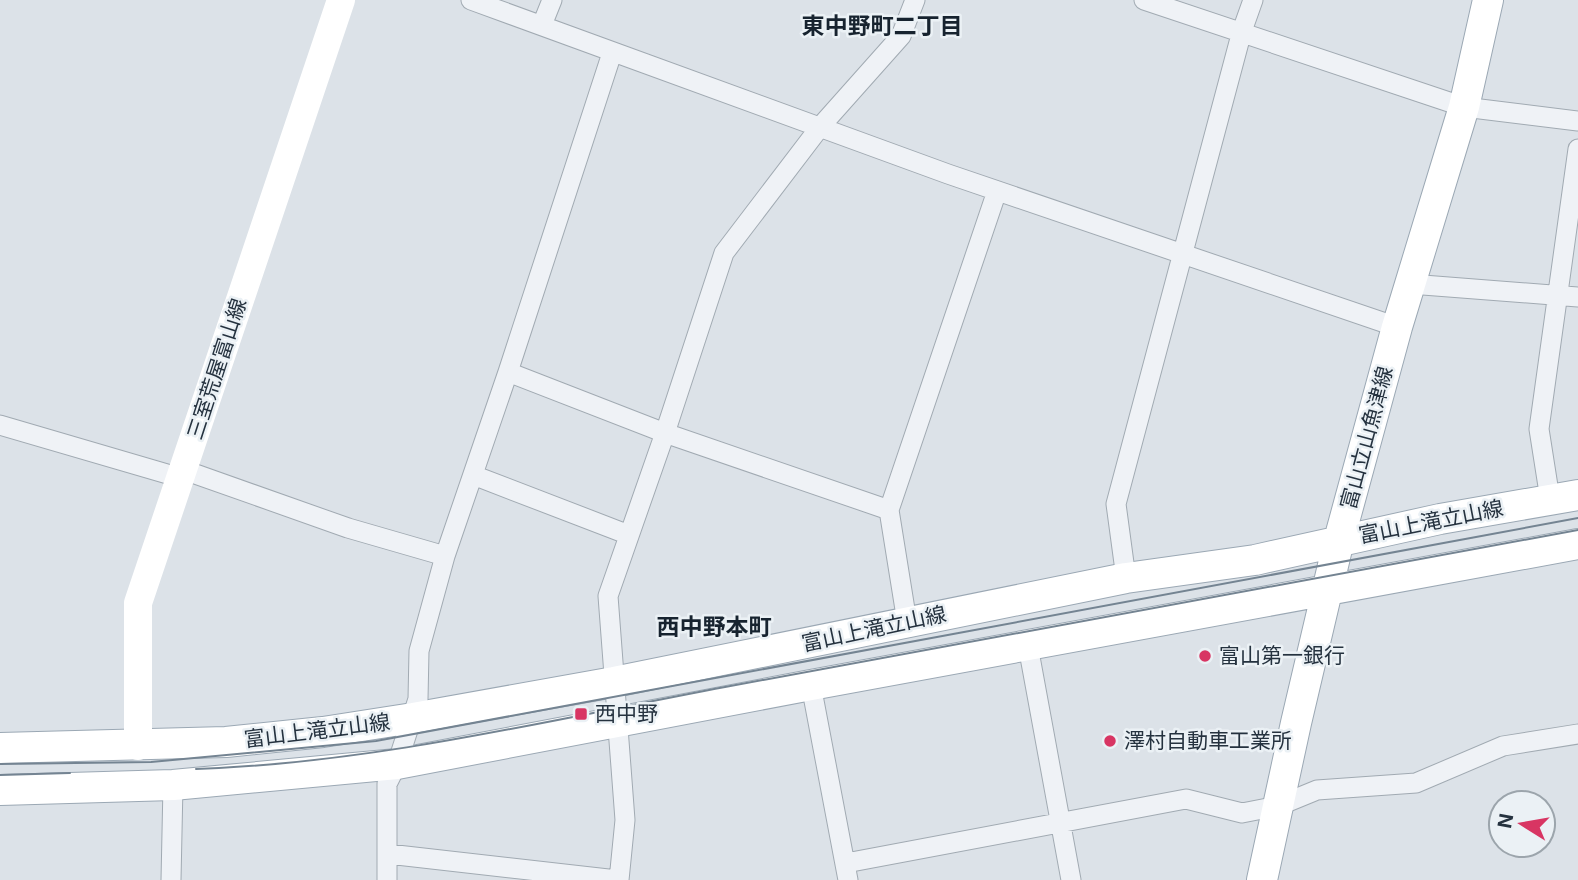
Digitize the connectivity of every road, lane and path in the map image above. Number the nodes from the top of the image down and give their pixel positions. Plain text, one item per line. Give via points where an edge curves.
1 (341, 0) edge
2 (471, 0) edge
3 (551, 0) edge
4 (915, 0) edge
5 (1144, 0) edge
6 (1253, 0) edge
7 (1488, 0) edge
8 (542, 25) junction
9 (1242, 31) junction
10 (612, 53) junction
11 (1464, 107) junction
12 (1578, 121) edge
13 (820, 127) junction
14 (1578, 149) edge
15 (997, 191) junction
16 (1183, 253) junction
17 (1410, 284) junction
18 (1558, 296) junction
19 (1578, 297) edge
20 (1397, 327) junction
21 (508, 372) junction
22 (0, 425) edge
23 (665, 433) junction
24 (183, 474) junction
25 (473, 475) junction
26 (1564, 497) edge
27 (889, 510) junction
28 (629, 535) junction
29 (1339, 540) junction
30 (1578, 544) edge
31 (445, 556) junction
32 (1126, 578) junction
33 (1326, 591) junction
34 (907, 622) junction
35 (1028, 646) junction
36 (614, 682) junction
37 (811, 685) junction
38 (412, 718) junction
39 (617, 722) junction
40 (1578, 734) edge
41 (138, 746) junction
42 (0, 748) edge
43 (397, 764) junction
44 (173, 785) junction
45 (0, 790) edge
46 (1278, 806) junction
47 (1060, 823) junction
48 (388, 855) junction
49 (847, 872) edge
50 (171, 880) edge
51 (387, 880) edge
52 (618, 880) edge
53 (1071, 880) edge
54 (1262, 880) edge

1 - 24 main road, 三室荒屋富山線
2 - 8 street
3 - 8 street
4 - 13 street via 901,36
5 - 9 street
6 - 9 street
7 - 11 main road, 富山立山魚津線
8 - 10 street
9 - 11 street
9 - 16 street
10 - 13 street
10 - 21 street
11 - 12 street
11 - 17 main road, 富山立山魚津線
13 - 15 street
13 - 23 street via 724,253
14 - 18 street
15 - 16 street
15 - 27 street
16 - 20 street
16 - 32 street via 1116,504
17 - 18 street
17 - 20 main road, 富山立山魚津線
18 - 19 street
18 - 26 street via 1539,429
20 - 29 main road, 富山立山魚津線
21 - 23 street
21 - 25 street
22 - 24 street
23 - 27 street
23 - 28 street
24 - 31 street
24 - 41 main road, 三室荒屋富山線 via 138,603
25 - 28 street
25 - 31 street
26 - 29 main road, 富山上滝立山線
27 - 34 street
28 - 36 street via 608,596
29 - 32 main road, 富山上滝立山線 via 1255,560
29 - 33 main road, 富山立山魚津線
30 - 33 main road, 富山上滝立山線
31 - 38 street via 419,651 418,699
32 - 34 main road, 富山上滝立山線
33 - 35 main road, 富山上滝立山線
33 - 46 main road, 富山立山魚津線
34 - 36 main road, 富山上滝立山線
35 - 37 main road, 富山上滝立山線
35 - 47 street
36 - 38 main road, 富山上滝立山線
36 - 39 street
37 - 39 main road, 富山上滝立山線
37 - 49 street
38 - 41 main road, 富山上滝立山線 via 226,742
38 - 43 street
39 - 43 main road, 富山上滝立山線
39 - 52 street via 625,820
40 - 46 street via 1503,746 1416,783 1317,790
41 - 42 main road, 富山上滝立山線
43 - 44 main road, 富山上滝立山線
43 - 48 street via 387,784
44 - 45 main road, 富山上滝立山線
44 - 50 street
46 - 47 street via 1242,813 1186,799
46 - 54 main road, 富山立山魚津線
47 - 49 street
47 - 53 street
48 - 51 street
48 - 52 street

